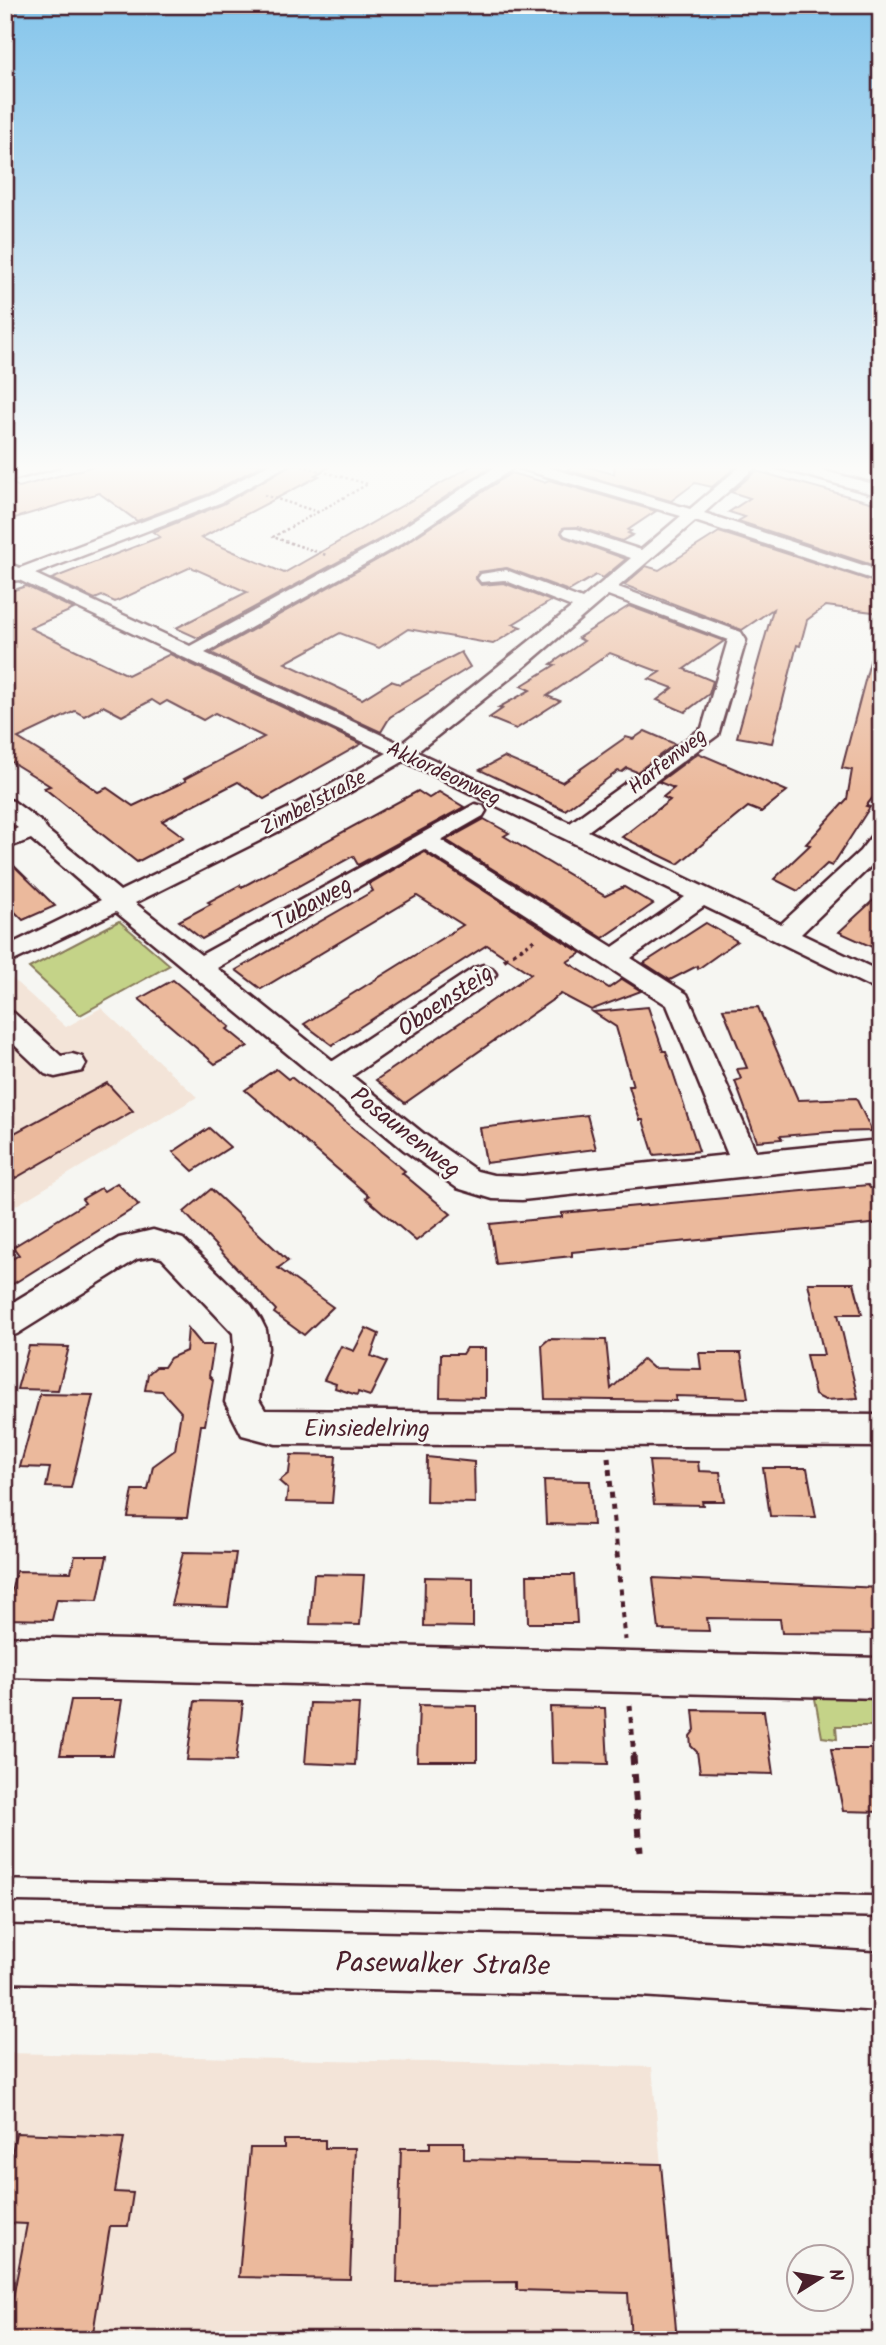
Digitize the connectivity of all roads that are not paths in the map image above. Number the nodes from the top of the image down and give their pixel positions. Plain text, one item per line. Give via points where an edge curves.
1 (11, 573) edge
2 (338, 573) edge
3 (624, 573) edge
4 (487, 578) dead end
5 (607, 589) junction
6 (585, 606) junction
7 (189, 654) junction
8 (401, 754) junction
9 (5, 806) edge
10 (475, 811) dead end
11 (36, 829) junction
12 (572, 832) junction
13 (881, 839) edge
14 (425, 840) junction
15 (5, 842) edge
16 (703, 895) junction
17 (119, 902) junction
18 (785, 935) junction
19 (5, 957) edge
20 (613, 959) junction
21 (199, 967) junction
22 (483, 974) road end
23 (881, 983) edge
24 (5, 1020) edge
25 (72, 1065) dead end
26 (333, 1075) junction
27 (881, 1151) edge
28 (747, 1165) junction
29 (5, 1324) edge
30 (881, 1431) edge
31 (5, 1657) edge
32 (881, 1678) edge
33 (5, 1954) edge
34 (881, 1982) edge

1 - 7 street, Akkordeonweg
2 - 7 street
3 - 5 street, Zimbelstraße
4 - 6 street via 506,575
5 - 6 street, Zimbelstraße
5 - 12 street, Harfenweg via 737,640 710,731
6 - 8 street, Zimbelstraße
7 - 8 street, Akkordeonweg
8 - 12 street, Akkordeonweg
8 - 17 street, Zimbelstraße via 295,814
9 - 11 street, Posaunenweg
10 - 14 street, Tubaweg
11 - 15 street
11 - 17 street, Posaunenweg
12 - 16 street, Akkordeonweg
13 - 18 street
14 - 20 street
14 - 21 street, Tubaweg
16 - 18 street, Akkordeonweg
16 - 20 street
17 - 19 street, Zimbelstraße
17 - 21 street, Posaunenweg
18 - 23 street, Akkordeonweg
20 - 28 street via 678,1000
21 - 26 street, Posaunenweg
22 - 26 street, Oboensteig
24 - 25 street via 55,1067
26 - 28 street, Posaunenweg via 468,1180 493,1186 522,1188
27 - 28 street, Posaunenweg
29 - 30 street, Einsiedelring via 130,1247 153,1243 172,1248 240,1315 249,1330 251,1348 242,1402 254,1424 276,1428
31 - 32 street
33 - 34 main road, Pasewalker Straße via 639,1968

